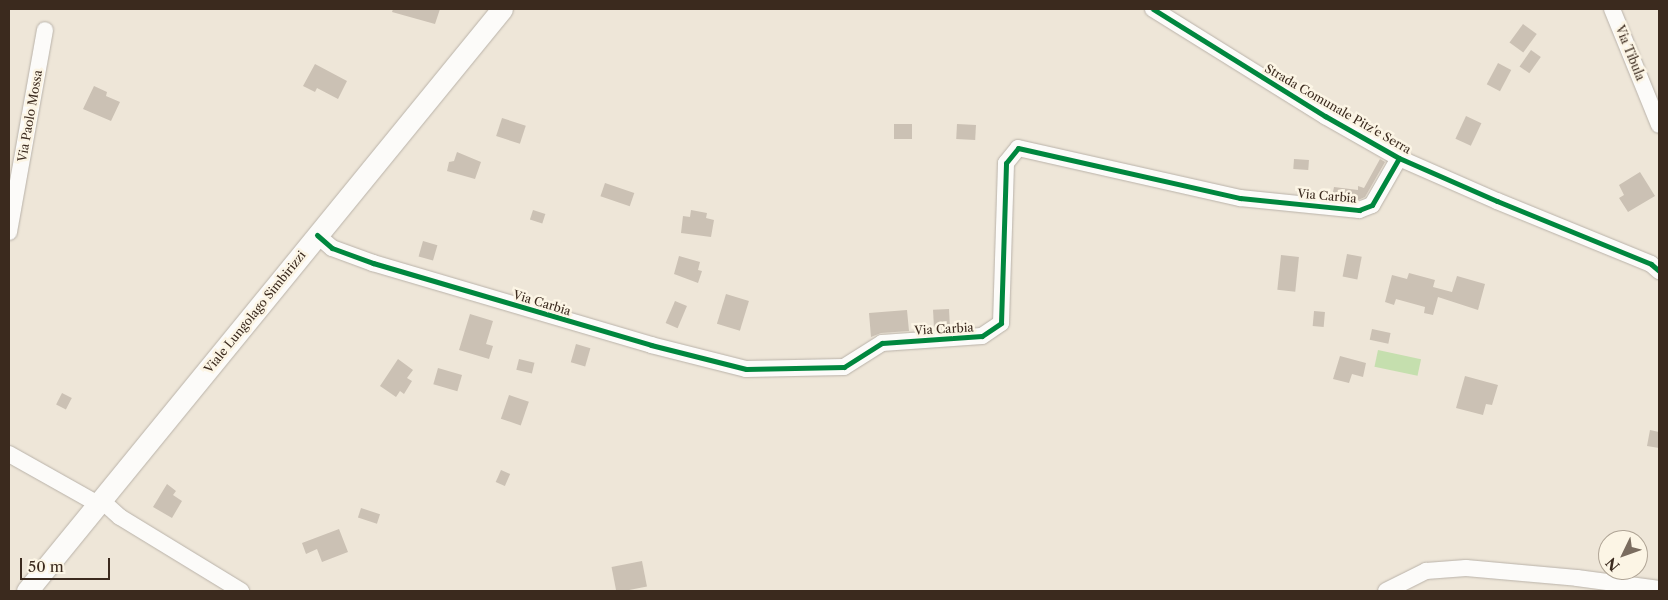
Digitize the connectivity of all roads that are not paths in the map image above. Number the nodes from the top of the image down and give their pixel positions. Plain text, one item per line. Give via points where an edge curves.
1 (502, 9) edge
2 (1153, 9) edge
3 (1612, 9) edge
4 (45, 30) dead end
5 (1654, 97) edge
6 (1659, 125) edge
7 (1399, 158) junction
8 (9, 232) edge
9 (317, 235) junction
10 (1659, 271) edge
11 (9, 454) edge
12 (99, 502) junction
13 (1659, 589) edge
14 (27, 591) edge
15 (241, 591) edge
16 (1386, 591) edge

1 - 9 main road, Viale Lungolago Simbirizzi
2 - 7 street, Strada Comunale Pitz'e Serra
3 - 5 street, Via Tibula
4 - 8 street, Via Paolo Mossa
5 - 6 street, Via Tibula
7 - 9 street, Via Carbia via 1372,206 1359,210 1240,198 1018,148 1006,163 1002,322 982,336 882,342 844,367 746,369 650,345 373,263 332,248
7 - 10 street, Strada Comunale Pitz'e Serra via 1651,264
9 - 12 main road, Viale Lungolago Simbirizzi
11 - 12 street
12 - 14 main road, Viale Lungolago Simbirizzi
12 - 15 street
13 - 16 street via 1466,568 1426,571

